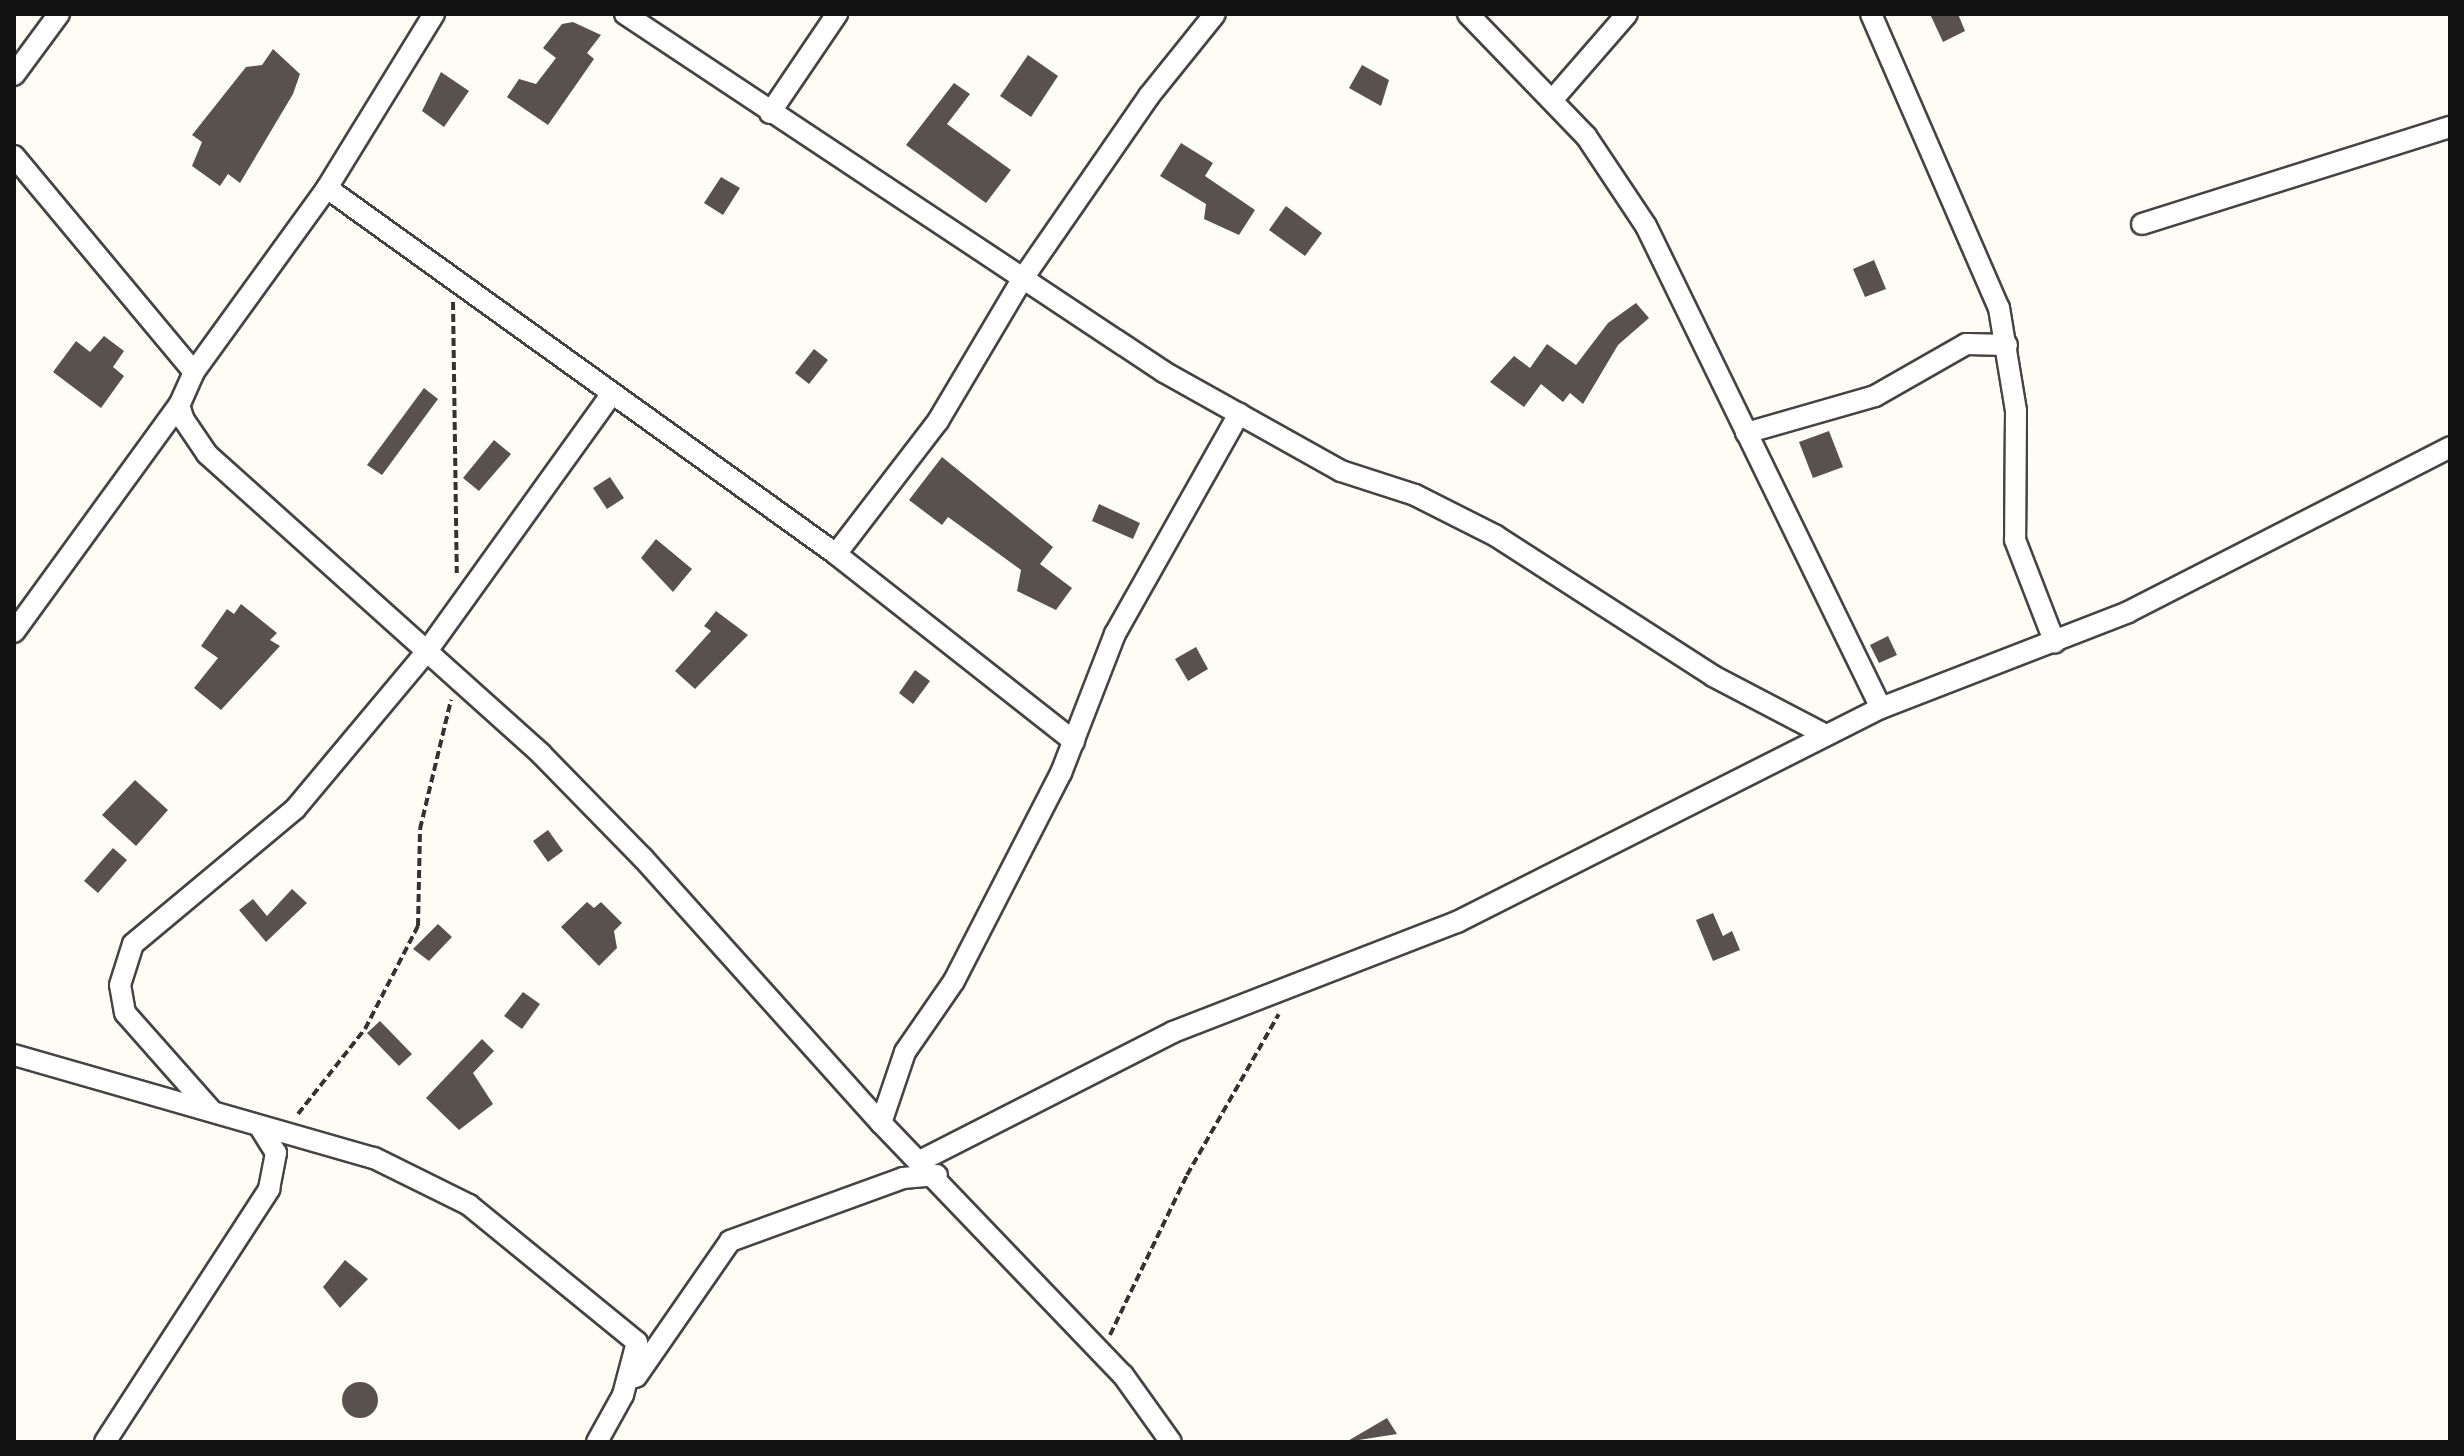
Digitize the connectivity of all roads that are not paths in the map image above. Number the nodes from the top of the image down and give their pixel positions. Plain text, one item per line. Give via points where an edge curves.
1 (59, 14) edge
2 (434, 14) edge
3 (625, 14) edge
4 (837, 14) edge
5 (1215, 14) edge
6 (1468, 14) edge
7 (1627, 14) edge
8 (1871, 14) edge
9 (14, 75) edge
10 (1554, 98) junction
11 (770, 113) junction
12 (2450, 127) edge
13 (14, 156) edge
14 (327, 188) junction
15 (2142, 224) dead end
16 (1021, 281) junction
17 (2007, 345) junction
18 (194, 372) junction
19 (612, 394) junction
20 (179, 405) junction
21 (1239, 414) junction
22 (1746, 433) junction
23 (2450, 447) edge
24 (836, 554) junction
25 (14, 632) edge
26 (2055, 643) junction
27 (427, 651) junction
28 (1881, 708) junction
29 (1824, 734) junction
30 (1074, 741) junction
31 (14, 1055) edge
32 (210, 1109) junction
33 (881, 1123) junction
34 (270, 1131) junction
35 (930, 1167) junction
36 (623, 1395) junction
37 (105, 1442) edge
38 (597, 1442) edge
39 (1171, 1442) edge

1 - 9 street
2 - 14 street
3 - 11 street
4 - 11 street
5 - 16 street
6 - 10 street
7 - 10 street
8 - 17 street via 1934,147
10 - 22 street via 1646,226
11 - 16 street
12 - 15 street
13 - 18 street
14 - 18 street
14 - 19 street
16 - 21 street
16 - 24 street via 952,400
17 - 22 street via 1966,344 1875,396
17 - 26 street via 2016,411 2015,540
18 - 20 street
19 - 24 street
19 - 27 street
20 - 25 street
20 - 27 street via 207,454
21 - 29 street via 1341,471 1415,495 1496,536 1713,676
21 - 30 street via 1115,634
22 - 28 street
23 - 26 street
24 - 30 street
26 - 28 street
27 - 32 street via 286,819 217,868 130,950 120,985 125,1013
27 - 33 street via 643,858
28 - 29 street
29 - 35 street via 1457,922 1173,1032
30 - 33 street via 954,981 905,1052
31 - 32 street
32 - 34 street
33 - 35 street
34 - 36 street via 374,1158 469,1205 633,1337 637,1352
34 - 37 street via 276,1153 269,1189
35 - 36 street via 731,1240
35 - 39 street via 1101,1351
36 - 38 street

